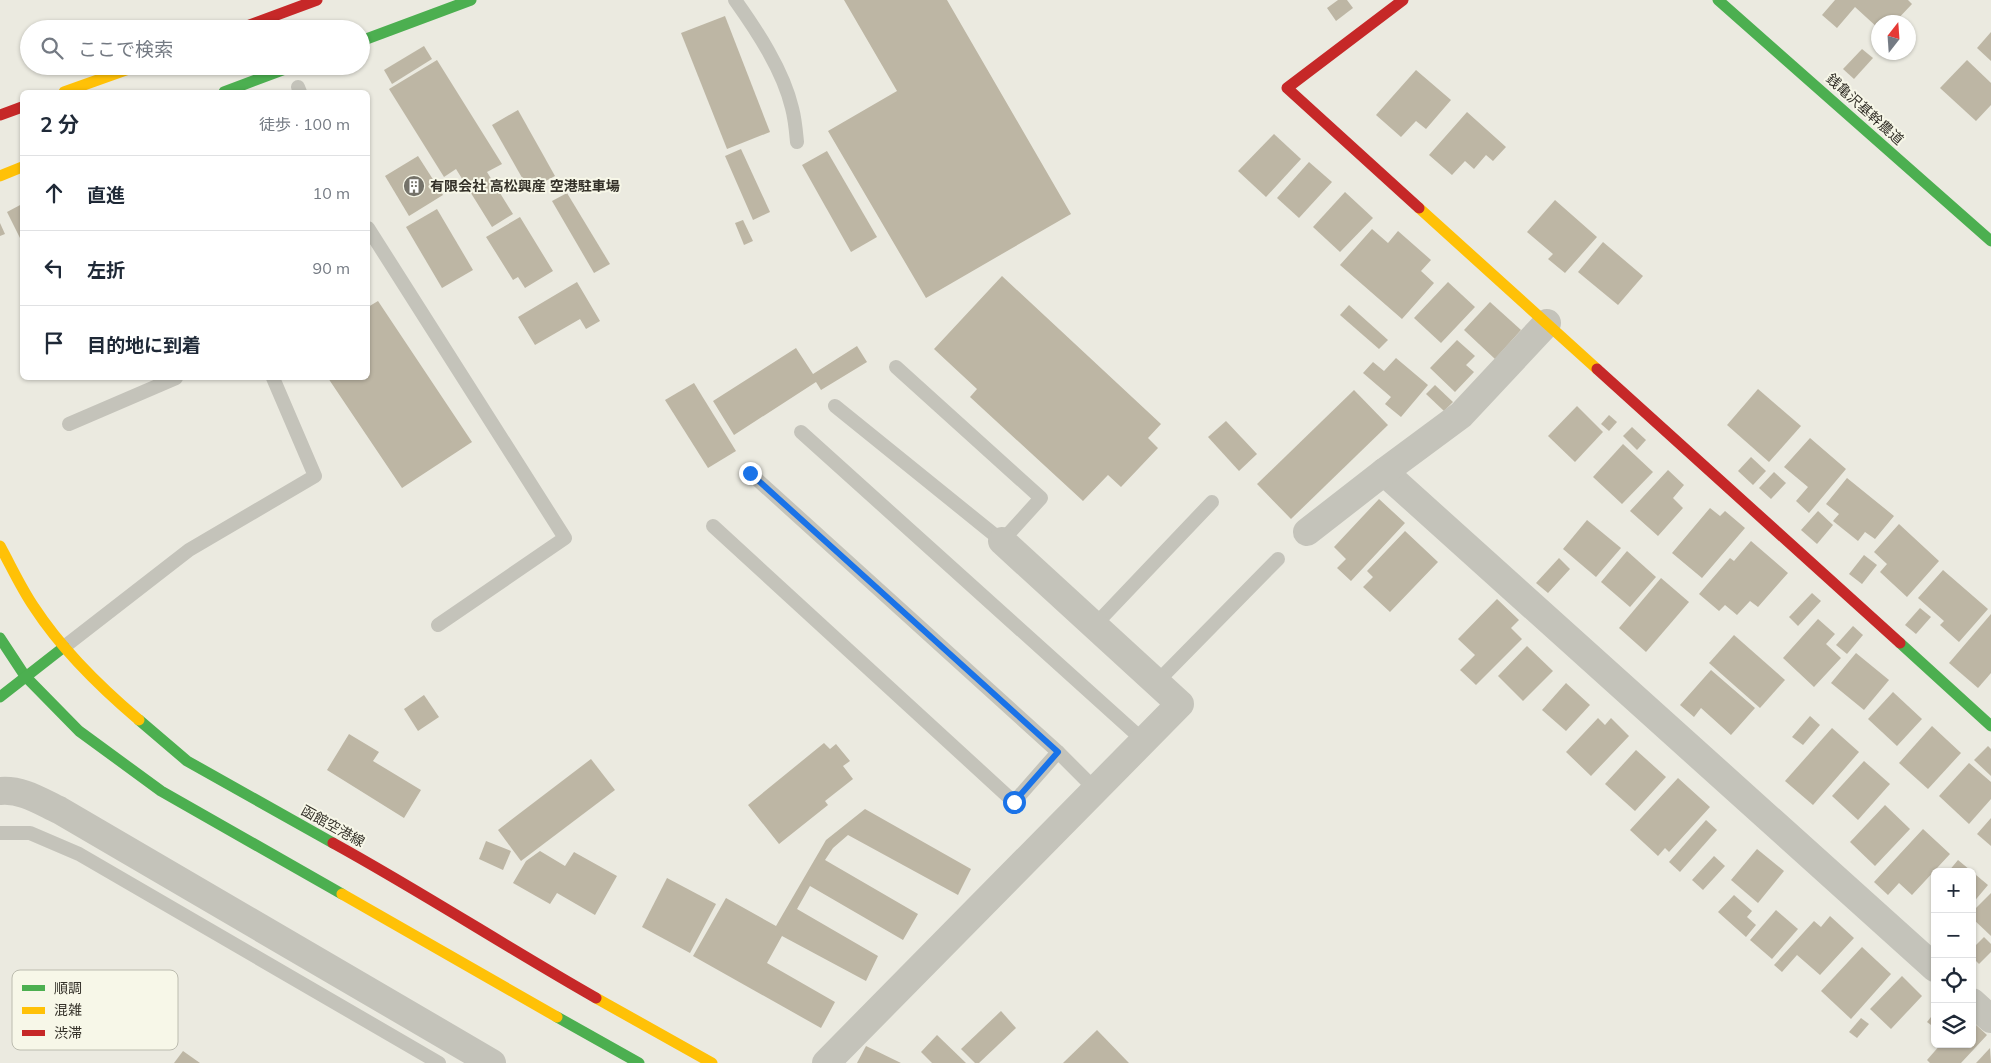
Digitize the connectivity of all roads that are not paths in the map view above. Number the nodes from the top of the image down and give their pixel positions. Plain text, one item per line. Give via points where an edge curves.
1 (316, 0) edge
2 (471, 0) edge
3 (735, 0) edge
4 (1403, 0) edge
5 (1718, 0) edge
6 (263, 20) edge
7 (370, 38) edge
8 (112, 75) edge
9 (269, 75) edge
10 (70, 90) edge
11 (229, 90) edge
12 (20, 108) edge
13 (0, 115) edge
14 (798, 142) dead end
15 (20, 168) edge
16 (0, 176) edge
17 (370, 231) edge
18 (1991, 241) edge
19 (1547, 324) junction
20 (896, 367) dead end
21 (171, 380) edge
22 (274, 380) edge
23 (836, 406) dead end
24 (69, 424) dead end
25 (801, 432) dead end
26 (1384, 472) junction
27 (750, 473) dead end
28 (1212, 502) dead end
29 (713, 526) dead end
30 (1307, 532) dead end
31 (1002, 541) junction
32 (0, 546) edge
33 (1278, 559) dead end
34 (438, 625) dead end
35 (1094, 626) junction
36 (0, 638) edge
37 (64, 647) junction
38 (25, 676) junction
39 (1156, 683) junction
40 (0, 697) edge
41 (1991, 726) edge
42 (1144, 742) junction
43 (1058, 752) junction
44 (1096, 790) junction
45 (0, 791) edge
46 (0, 833) edge
47 (1931, 964) edge
48 (1973, 1003) edge
49 (1991, 1019) edge
50 (439, 1063) edge
51 (492, 1063) edge
52 (639, 1063) edge
53 (712, 1063) edge
54 (826, 1063) edge

1 - 6 main road
2 - 7 main road
3 - 14 lane via 778,71 792,107
4 - 19 main road via 1287,88
5 - 18 main road, 銭亀沢基幹農道
8 - 10 main road
9 - 11 main road
12 - 13 main road
15 - 16 main road
17 - 34 lane via 566,538
19 - 26 street via 1461,415
19 - 41 main road
20 - 31 lane via 1041,498
21 - 24 lane
22 - 37 lane via 315,476 189,550
23 - 31 lane
25 - 42 lane
26 - 30 street
26 - 47 street
27 - 43 lane
28 - 35 lane
29 - 43 lane via 1014,802
31 - 35 street
32 - 37 main road, 函館空港線 via 34,607
33 - 39 lane
35 - 39 street
36 - 38 main road
37 - 38 main road
37 - 53 main road, 函館空港線 via 108,694 187,760
38 - 40 main road
38 - 52 main road via 79,731 161,791
39 - 42 street via 1180,704
42 - 44 street
43 - 44 lane
44 - 54 street
45 - 51 street via 30,795 59,810
46 - 50 lane via 30,833 78,854
48 - 49 street

